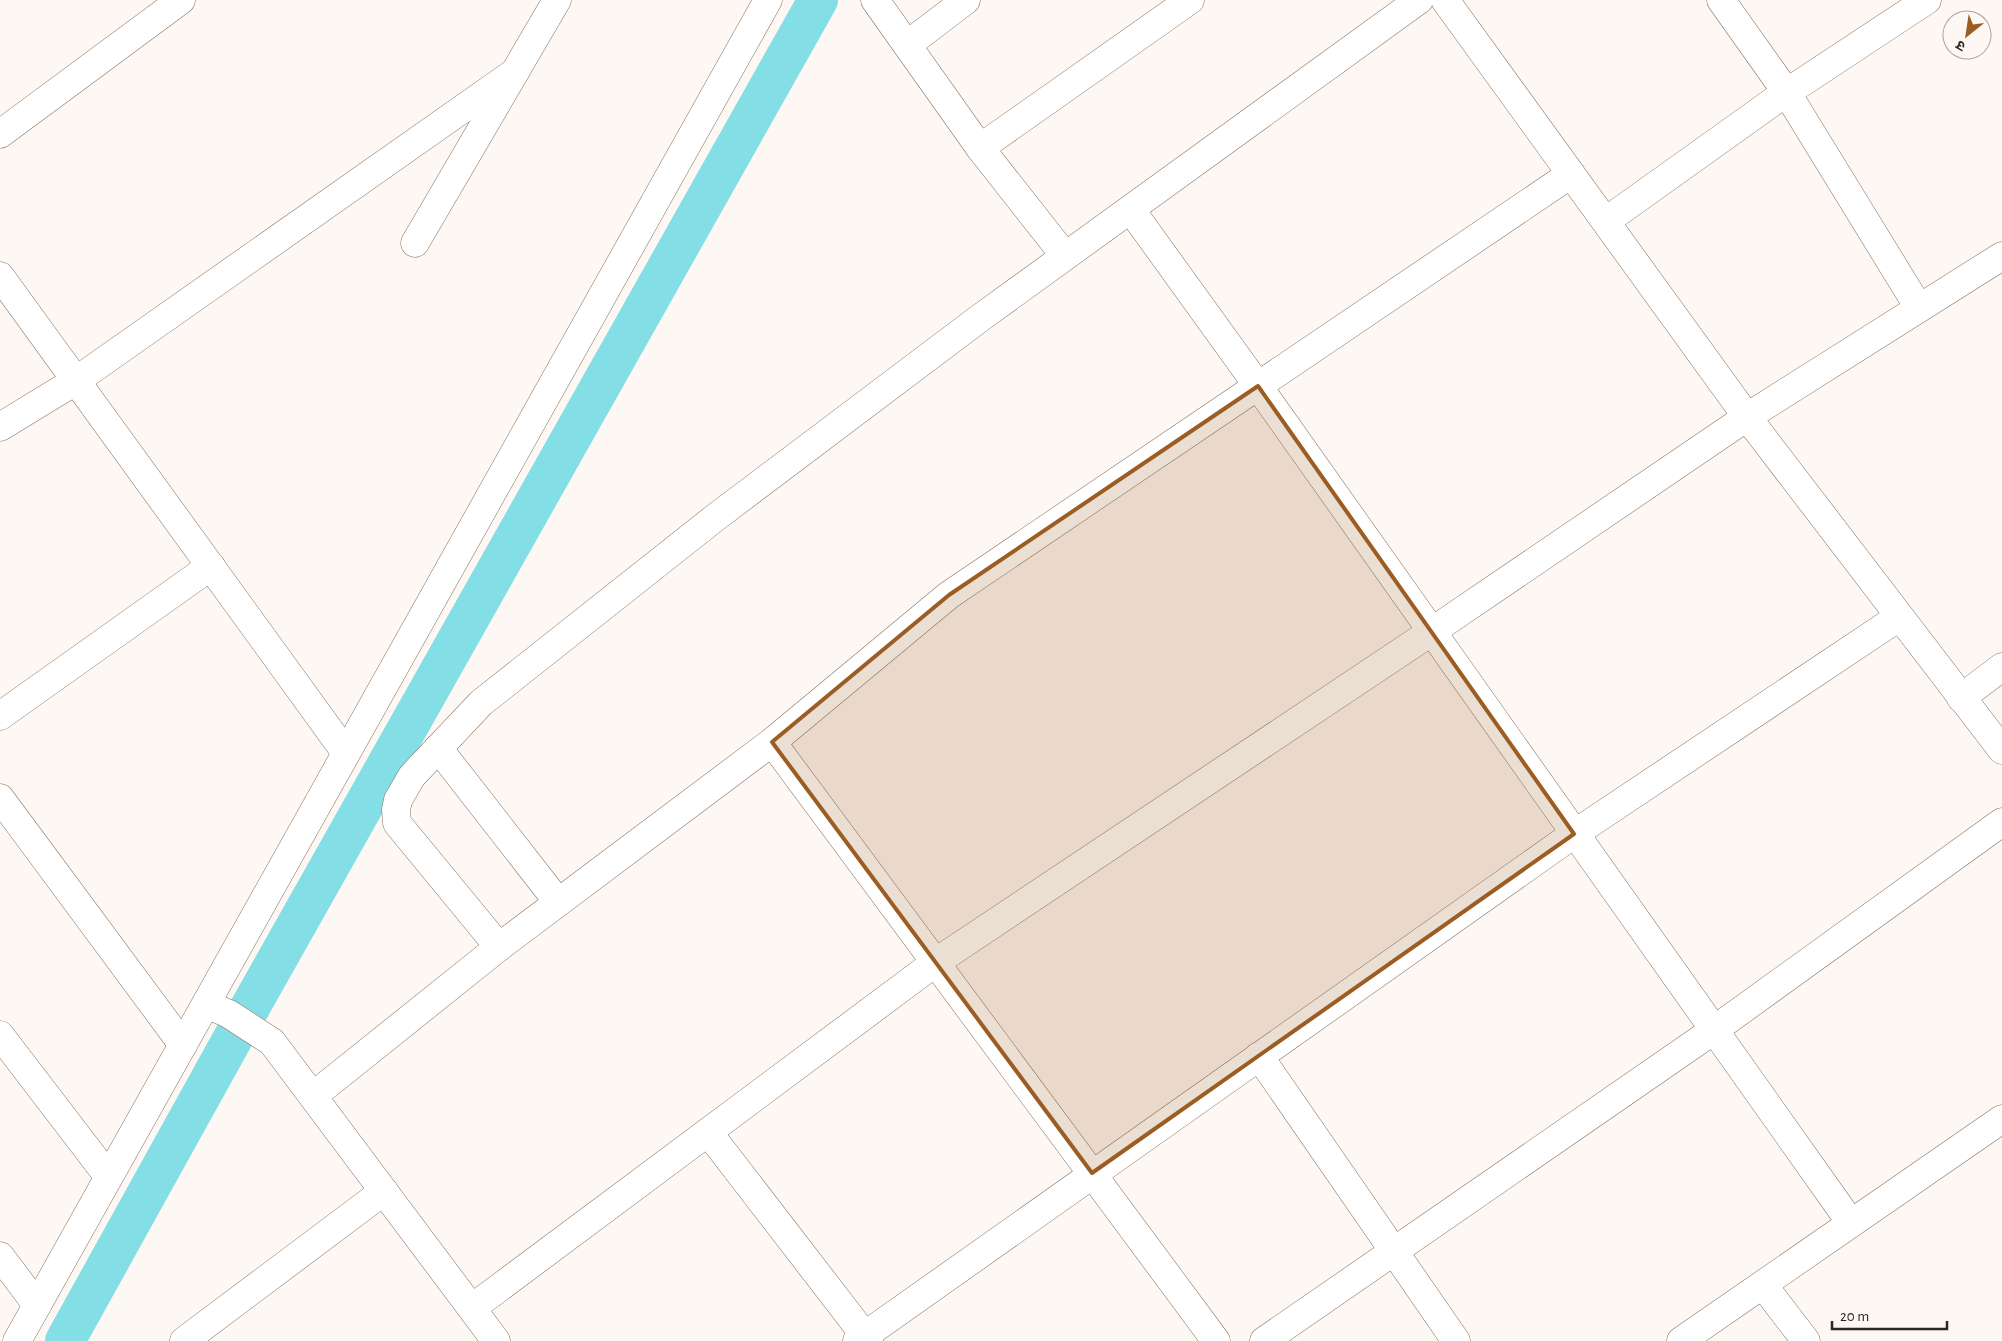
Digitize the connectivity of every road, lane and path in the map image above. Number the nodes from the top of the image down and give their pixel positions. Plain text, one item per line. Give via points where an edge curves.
1 (181, 0) edge
2 (557, 0) edge
3 (768, 0) edge
4 (875, 0) edge
5 (966, 0) edge
6 (1190, 0) edge
7 (1419, 0) edge
8 (1445, 0) edge
9 (1721, 0) edge
10 (1927, 0) edge
11 (907, 45) junction
12 (515, 72) junction
13 (1787, 93) junction
14 (0, 134) edge
15 (980, 148) junction
16 (1571, 174) junction
17 (1131, 210) junction
18 (1606, 221) junction
19 (415, 243) dead end
20 (1065, 256) junction
21 (2002, 256) edge
22 (0, 276) edge
23 (1919, 308) junction
24 (77, 380) junction
25 (1258, 386) junction
26 (1747, 417) junction
27 (0, 427) edge
28 (211, 566) junction
29 (1899, 616) junction
30 (1431, 632) junction
31 (2002, 667) edge
32 (1961, 698) junction
33 (0, 716) edge
34 (772, 742) junction
35 (438, 748) junction
36 (2002, 750) edge
37 (346, 753) junction
38 (0, 798) edge
39 (2002, 822) edge
40 (1574, 834) junction
41 (558, 902) junction
42 (499, 947) junction
43 (936, 962) junction
44 (218, 1009) junction
45 (1714, 1030) junction
46 (0, 1035) edge
47 (183, 1045) junction
48 (1259, 1056) junction
49 (313, 1096) junction
50 (2002, 1119) edge
51 (708, 1132) junction
52 (1092, 1173) junction
53 (108, 1176) junction
54 (384, 1191) junction
55 (1851, 1223) junction
56 (1395, 1250) junction
57 (0, 1256) edge
58 (1762, 1285) junction
59 (37, 1305) junction
60 (472, 1308) junction
61 (864, 1339) edge
62 (17, 1341) edge
63 (184, 1341) edge
64 (496, 1341) edge
65 (1216, 1341) edge
66 (1264, 1341) edge
67 (1456, 1341) edge
68 (1681, 1341) edge
69 (1806, 1341) edge

1 - 14 street
2 - 12 street
3 - 37 street
4 - 11 street
5 - 11 street
6 - 15 street
7 - 17 street
8 - 16 street
9 - 13 street
10 - 13 street
11 - 15 street
12 - 19 street
12 - 24 street
13 - 18 street
13 - 23 street
15 - 20 street
16 - 18 street
16 - 25 street
17 - 20 street
17 - 25 street
18 - 26 street
20 - 35 street via 716,517 481,703
21 - 23 street
22 - 24 street
23 - 26 street
24 - 27 street
24 - 28 street
25 - 30 street
25 - 34 street via 948,595
26 - 29 street
26 - 30 street
28 - 33 street
28 - 37 street
29 - 32 street
29 - 40 street
30 - 40 street
30 - 43 street
31 - 32 street
32 - 36 street
34 - 41 street
34 - 43 street
35 - 41 street
35 - 42 street via 412,776 398,800 397,823
37 - 44 street
38 - 47 street
39 - 45 street
40 - 45 street
40 - 48 street
41 - 42 street
42 - 49 street
43 - 51 street
43 - 52 street
44 - 47 street
44 - 49 street via 272,1042
45 - 55 street
45 - 56 street
46 - 53 street
47 - 53 street
48 - 52 street
48 - 56 street
49 - 54 street
50 - 55 street
51 - 60 street
51 - 61 street
52 - 61 street
52 - 65 street
53 - 59 street
54 - 60 street
54 - 63 street
55 - 58 street
56 - 66 street
56 - 67 street
57 - 59 street
58 - 68 street
58 - 69 street
59 - 62 street
60 - 64 street

